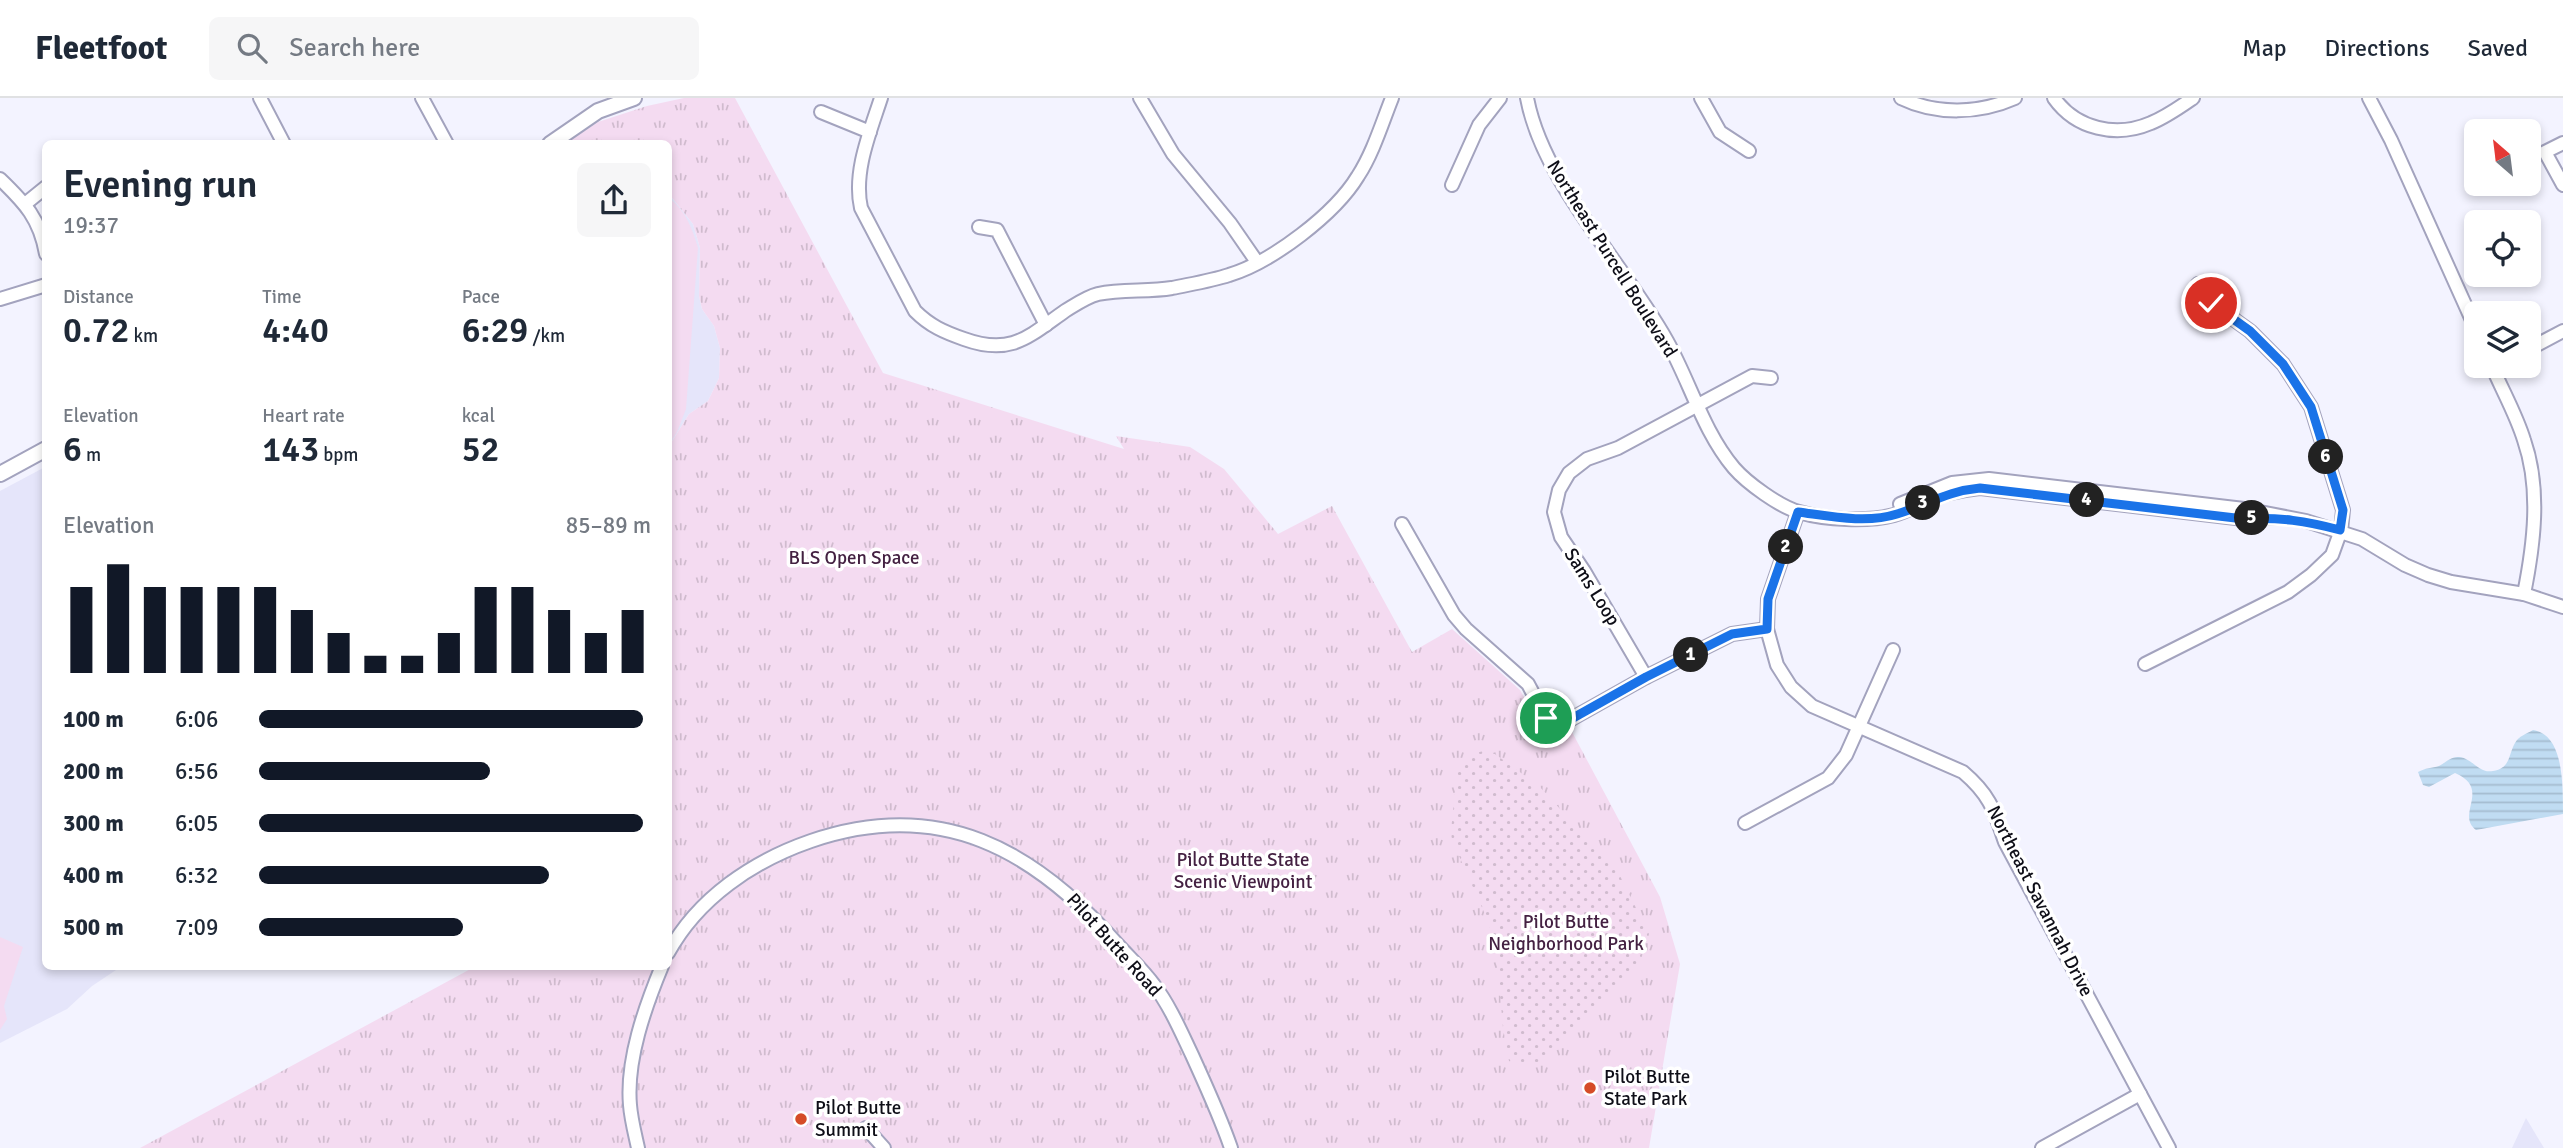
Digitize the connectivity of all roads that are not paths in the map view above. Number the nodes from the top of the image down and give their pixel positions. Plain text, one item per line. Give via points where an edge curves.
1 (260, 98) edge
2 (422, 98) edge
3 (634, 98) edge
4 (881, 98) edge
5 (1140, 98) edge
6 (1392, 98) edge
7 (1500, 98) edge
8 (1527, 98) edge
9 (1701, 98) edge
10 (1900, 98) edge
11 (2015, 98) edge
12 (2054, 98) edge
13 (2193, 98) edge
14 (2369, 98) edge
15 (821, 112) dead end
16 (870, 132) junction
17 (282, 140) edge
18 (445, 140) edge
19 (556, 140) edge
20 (2563, 143) edge
21 (1749, 151) dead end
22 (0, 179) edge
23 (1452, 185) dead end
24 (2563, 185) edge
25 (42, 190) edge
26 (25, 204) junction
27 (979, 227) dead end
28 (42, 236) edge
29 (1256, 262) junction
30 (2198, 284) dead end
31 (42, 286) edge
32 (0, 299) edge
33 (2464, 302) edge
34 (1046, 325) junction
35 (2563, 331) edge
36 (2541, 343) edge
37 (1771, 378) dead end
38 (2499, 378) edge
39 (1698, 405) junction
40 (42, 451) edge
41 (0, 474) edge
42 (1798, 512) junction
43 (1402, 524) dead end
44 (2340, 530) junction
45 (2524, 594) junction
46 (2563, 607) edge
47 (1767, 629) junction
48 (1893, 650) dead end
49 (2145, 664) dead end
50 (1646, 677) junction
51 (1858, 726) junction
52 (1745, 823) dead end
53 (672, 946) edge
54 (660, 970) edge
55 (2140, 1094) junction
56 (866, 1128) dead end
57 (638, 1148) edge
58 (884, 1148) edge
59 (1231, 1148) edge
60 (2042, 1148) edge
61 (2169, 1148) edge

1 - 17 street
2 - 18 street
3 - 19 main road via 598,111
4 - 16 street
5 - 29 street via 1173,154
6 - 29 street via 1359,176 1331,211
7 - 23 street via 1479,125
8 - 39 street, Northeast Purcell Boulevard via 1544,151 1666,339
9 - 21 street via 1720,132
10 - 11 street via 1917,106 1958,112
12 - 13 street via 2076,119 2098,129 2123,131 2151,124
14 - 33 street
15 - 16 street
16 - 34 street via 858,193 861,208 915,311 940,331 980,345 1013,344
20 - 24 street via 2545,152
22 - 26 street
25 - 26 street
26 - 28 street
27 - 34 street via 997,230
29 - 34 street via 1231,275 1202,282 1097,294
30 - 44 street via 2211,303 2250,331 2283,364 2311,407 2343,510
31 - 32 street
35 - 36 street
37 - 39 street, Sams Loop via 1752,376
38 - 45 street via 2531,466 2532,546
39 - 42 street, Northeast Purcell Boulevard via 1735,469
39 - 50 street, Sams Loop via 1618,449 1587,459 1569,473 1554,512 1560,537
40 - 41 main road
42 - 44 street, Northeast Purcell Boulevard via 1848,519 1894,515 1944,494 1980,488 2244,519 2280,517
42 - 47 street, Northeast Savannah Drive via 1768,599
43 - 50 street via 1454,615 1528,684 1546,718 1557,727
44 - 45 street, Northeast Purcell Boulevard via 2428,575
44 - 49 street via 2332,555 2288,592
45 - 46 street, Northeast Purcell Boulevard
47 - 50 street via 1732,634
47 - 51 street, Northeast Savannah Drive via 1777,665 1791,687 1812,706
48 - 51 street
51 - 52 street via 1846,755 1828,778
51 - 55 street, Northeast Savannah Drive via 1963,772 1981,787 2005,842
53 - 59 street, Pilot Butte Road via 702,906 739,876 788,849 837,832 882,825 967,834 1013,853 1056,882 1155,986 1176,1021
54 - 57 street via 638,1033 632,1071 629,1104
55 - 60 street
55 - 61 street, Northeast Savannah Drive
56 - 58 street

